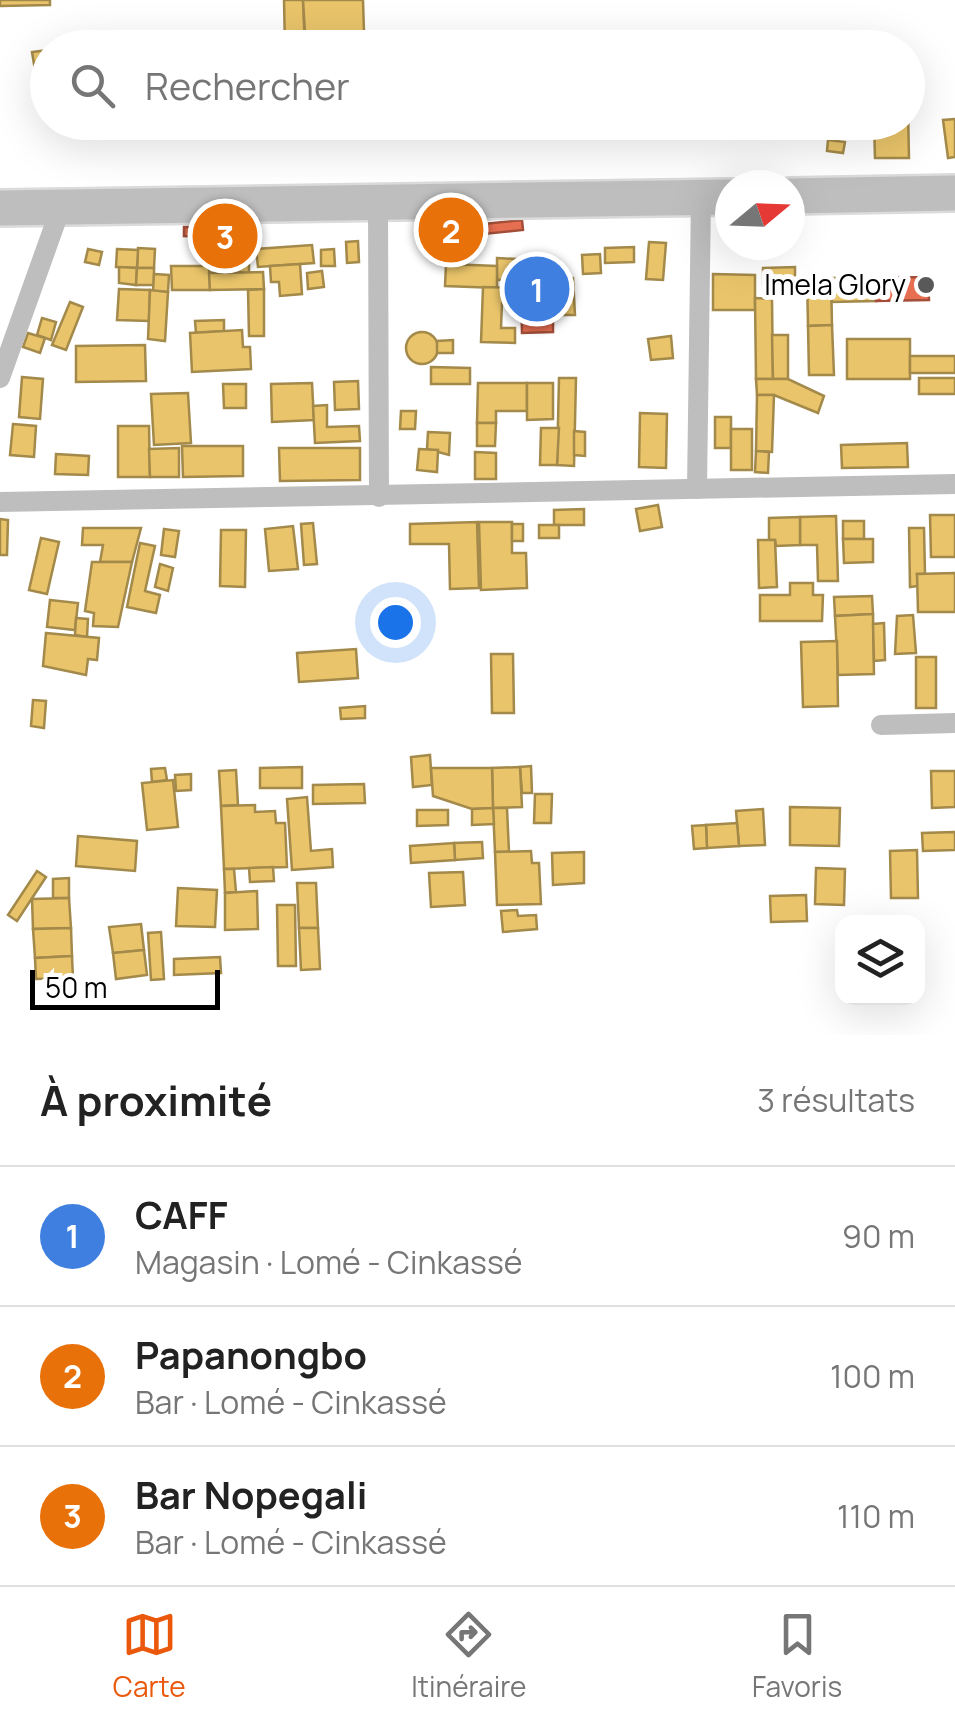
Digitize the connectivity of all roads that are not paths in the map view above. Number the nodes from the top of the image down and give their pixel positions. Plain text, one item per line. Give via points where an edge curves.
1 (955, 193) edge
2 (805, 196) edge
3 (715, 197) edge
4 (378, 202) junction
5 (61, 207) junction
6 (0, 208) edge
7 (0, 378) edge
8 (955, 484) edge
9 (696, 489) junction
10 (379, 497) junction
11 (0, 502) edge
12 (955, 723) edge
13 (880, 725) dead end

1 - 2 highway
3 - 4 highway
3 - 9 street
4 - 5 highway
4 - 10 street
5 - 6 highway
5 - 7 street
8 - 9 street
9 - 10 street
10 - 11 street
12 - 13 street

